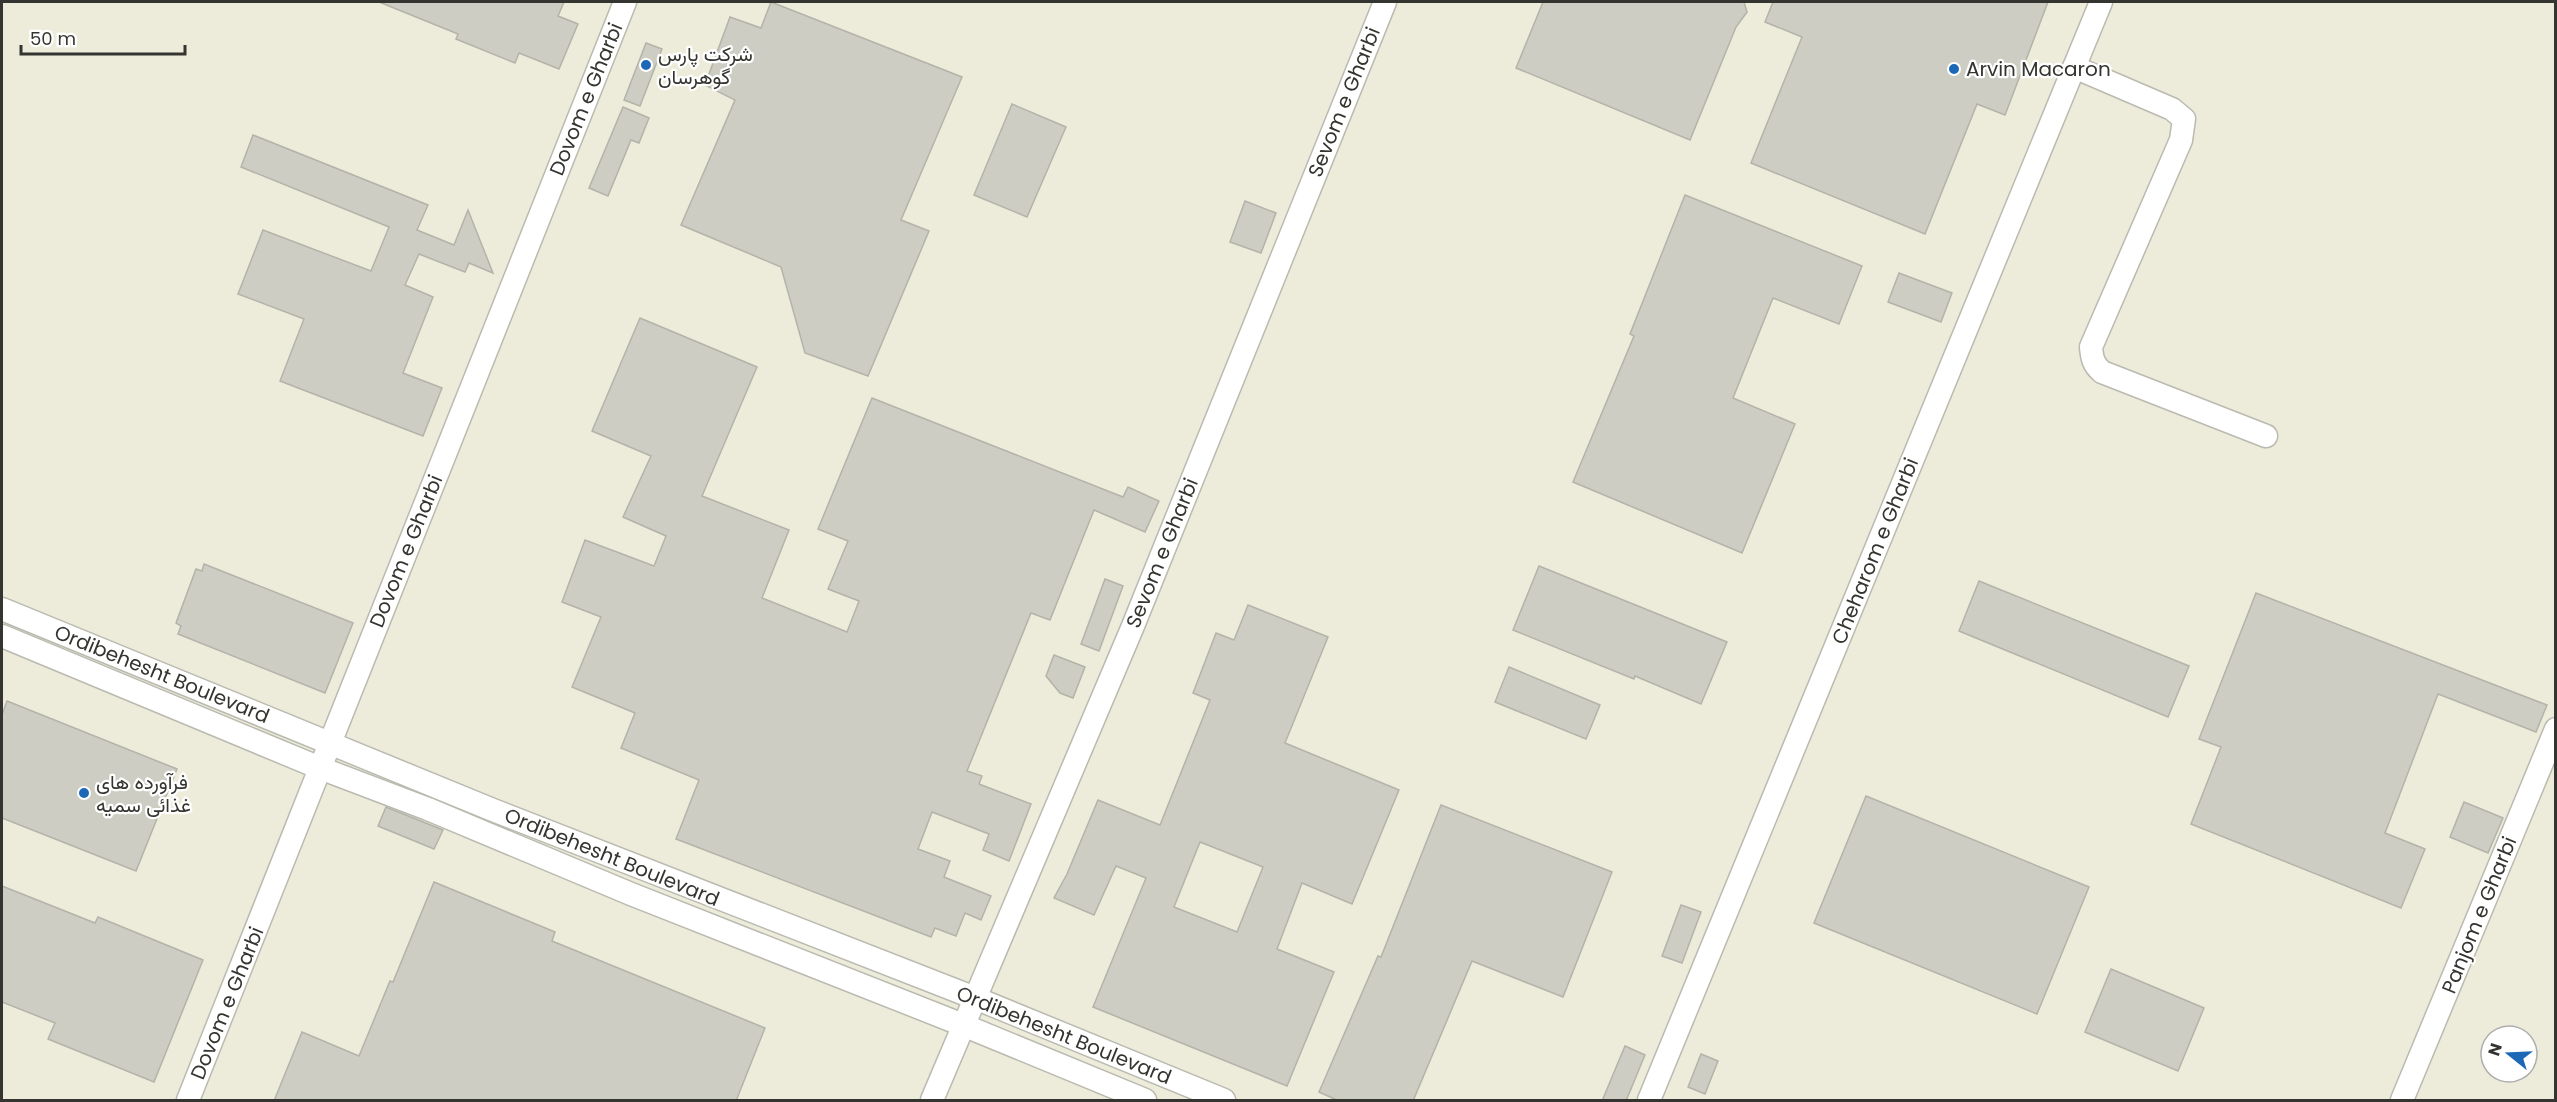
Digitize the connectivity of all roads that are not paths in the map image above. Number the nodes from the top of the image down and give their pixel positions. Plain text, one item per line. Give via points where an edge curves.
1 (625, 2) edge
2 (1385, 2) edge
3 (2101, 2) edge
4 (2074, 67) junction
5 (2266, 436) dead end
6 (2, 609) edge
7 (2, 636) edge
8 (2556, 729) edge
9 (330, 743) junction
10 (320, 768) junction
11 (975, 998) junction
12 (963, 1025) junction
13 (188, 1101) edge
14 (932, 1101) edge
15 (1145, 1101) edge
16 (1224, 1101) edge
17 (1649, 1101) edge
18 (2402, 1101) edge

1 - 9 street, Dovom e Gharbi
2 - 11 street, Sevom e Gharbi via 1133,626
3 - 4 street, Cheharom e Gharbi
4 - 5 street via 2172,109 2184,119 2181,140 2091,347 2092,359 2102,372
4 - 17 street, Cheharom e Gharbi
6 - 9 street, Ordibehesht Boulevard
7 - 10 street, Ordibehesht Boulevard
8 - 18 street, Panjom e Gharbi
9 - 10 street, Dovom e Gharbi
9 - 11 street, Ordibehesht Boulevard
10 - 12 street, Ordibehesht Boulevard
10 - 13 street, Dovom e Gharbi
11 - 12 street, Sevom e Gharbi
11 - 16 street, Ordibehesht Boulevard
12 - 14 street, Sevom e Gharbi
12 - 15 street, Ordibehesht Boulevard

